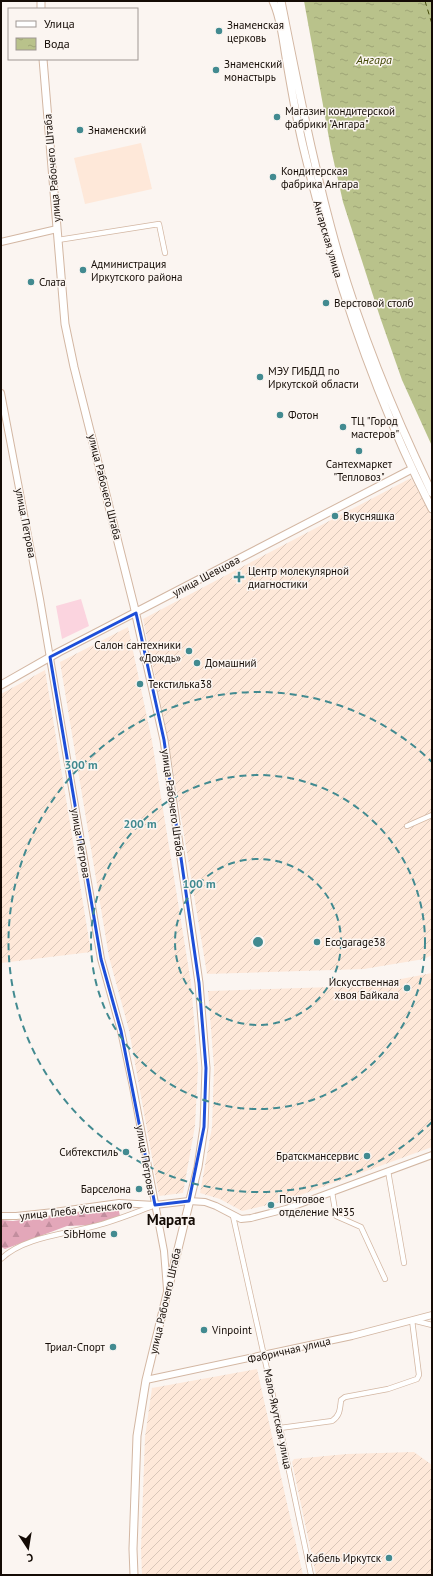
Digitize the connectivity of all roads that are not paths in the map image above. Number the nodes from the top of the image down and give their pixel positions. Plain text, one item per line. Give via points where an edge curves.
1 (273, 1) edge
2 (281, 1) edge
3 (43, 60) edge
4 (57, 229) junction
5 (58, 240) junction
6 (1, 242) edge
7 (165, 253) dead end
8 (1, 393) edge
9 (412, 469) junction
10 (432, 493) edge
11 (432, 509) edge
12 (136, 613) junction
13 (50, 657) junction
14 (1, 685) edge
15 (432, 815) edge
16 (407, 826) dead end
17 (432, 1155) edge
18 (388, 1171) junction
19 (332, 1192) junction
20 (189, 1201) junction
21 (155, 1205) junction
22 (1, 1216) edge
23 (233, 1216) junction
24 (1, 1259) edge
25 (404, 1262) dead end
26 (385, 1280) dead end
27 (167, 1291) junction
28 (432, 1315) edge
29 (412, 1320) junction
30 (432, 1325) edge
31 (264, 1356) junction
32 (146, 1380) junction
33 (280, 1428) junction
34 (134, 1575) edge
35 (311, 1575) edge

1 - 9 main road, Ангарская улица via 283,39 303,145 325,232 376,384
2 - 10 main road, Ангарская улица via 331,230 384,387
3 - 4 main road, улица Рабочего Штаба
4 - 5 main road, улица Рабочего Штаба
4 - 6 street
5 - 7 street via 158,224
5 - 12 main road, улица Рабочего Штаба via 65,324
8 - 13 street, улица Петрова
9 - 11 main road, Ангарская улица
9 - 12 main road, улица Шевцова
12 - 13 main road, улица Шевцова
12 - 20 main road, улица Рабочего Штаба via 164,740 199,982 206,1068 204,1127 198,1167
13 - 14 main road, улица Шевцова
13 - 21 street, улица Петрова via 101,959 121,1031
15 - 16 street
17 - 18 street
18 - 19 street
18 - 25 street
19 - 23 street via 286,1209 251,1218 241,1219
19 - 26 street via 336,1216 361,1227
20 - 21 street
20 - 23 street via 205,1202
20 - 27 main road, улица Рабочего Штаба
21 - 22 street, улица Глеба Успенского via 119,1203
21 - 24 street, улица Глеба Успенского via 119,1220 20,1246
21 - 27 street, улица Петрова via 164,1251
23 - 31 street, Мало-Якутская улица
27 - 32 main road, улица Рабочего Штаба
28 - 29 street, Фабричная улица
29 - 30 street
29 - 31 street, Фабричная улица
29 - 33 street via 419,1375 417,1379 388,1389 345,1396 341,1400 337,1418 332,1421
31 - 32 street, Фабричная улица
31 - 33 street, Мало-Якутская улица
32 - 34 main road, улица Рабочего Штаба via 137,1436
33 - 35 street, Мало-Якутская улица

